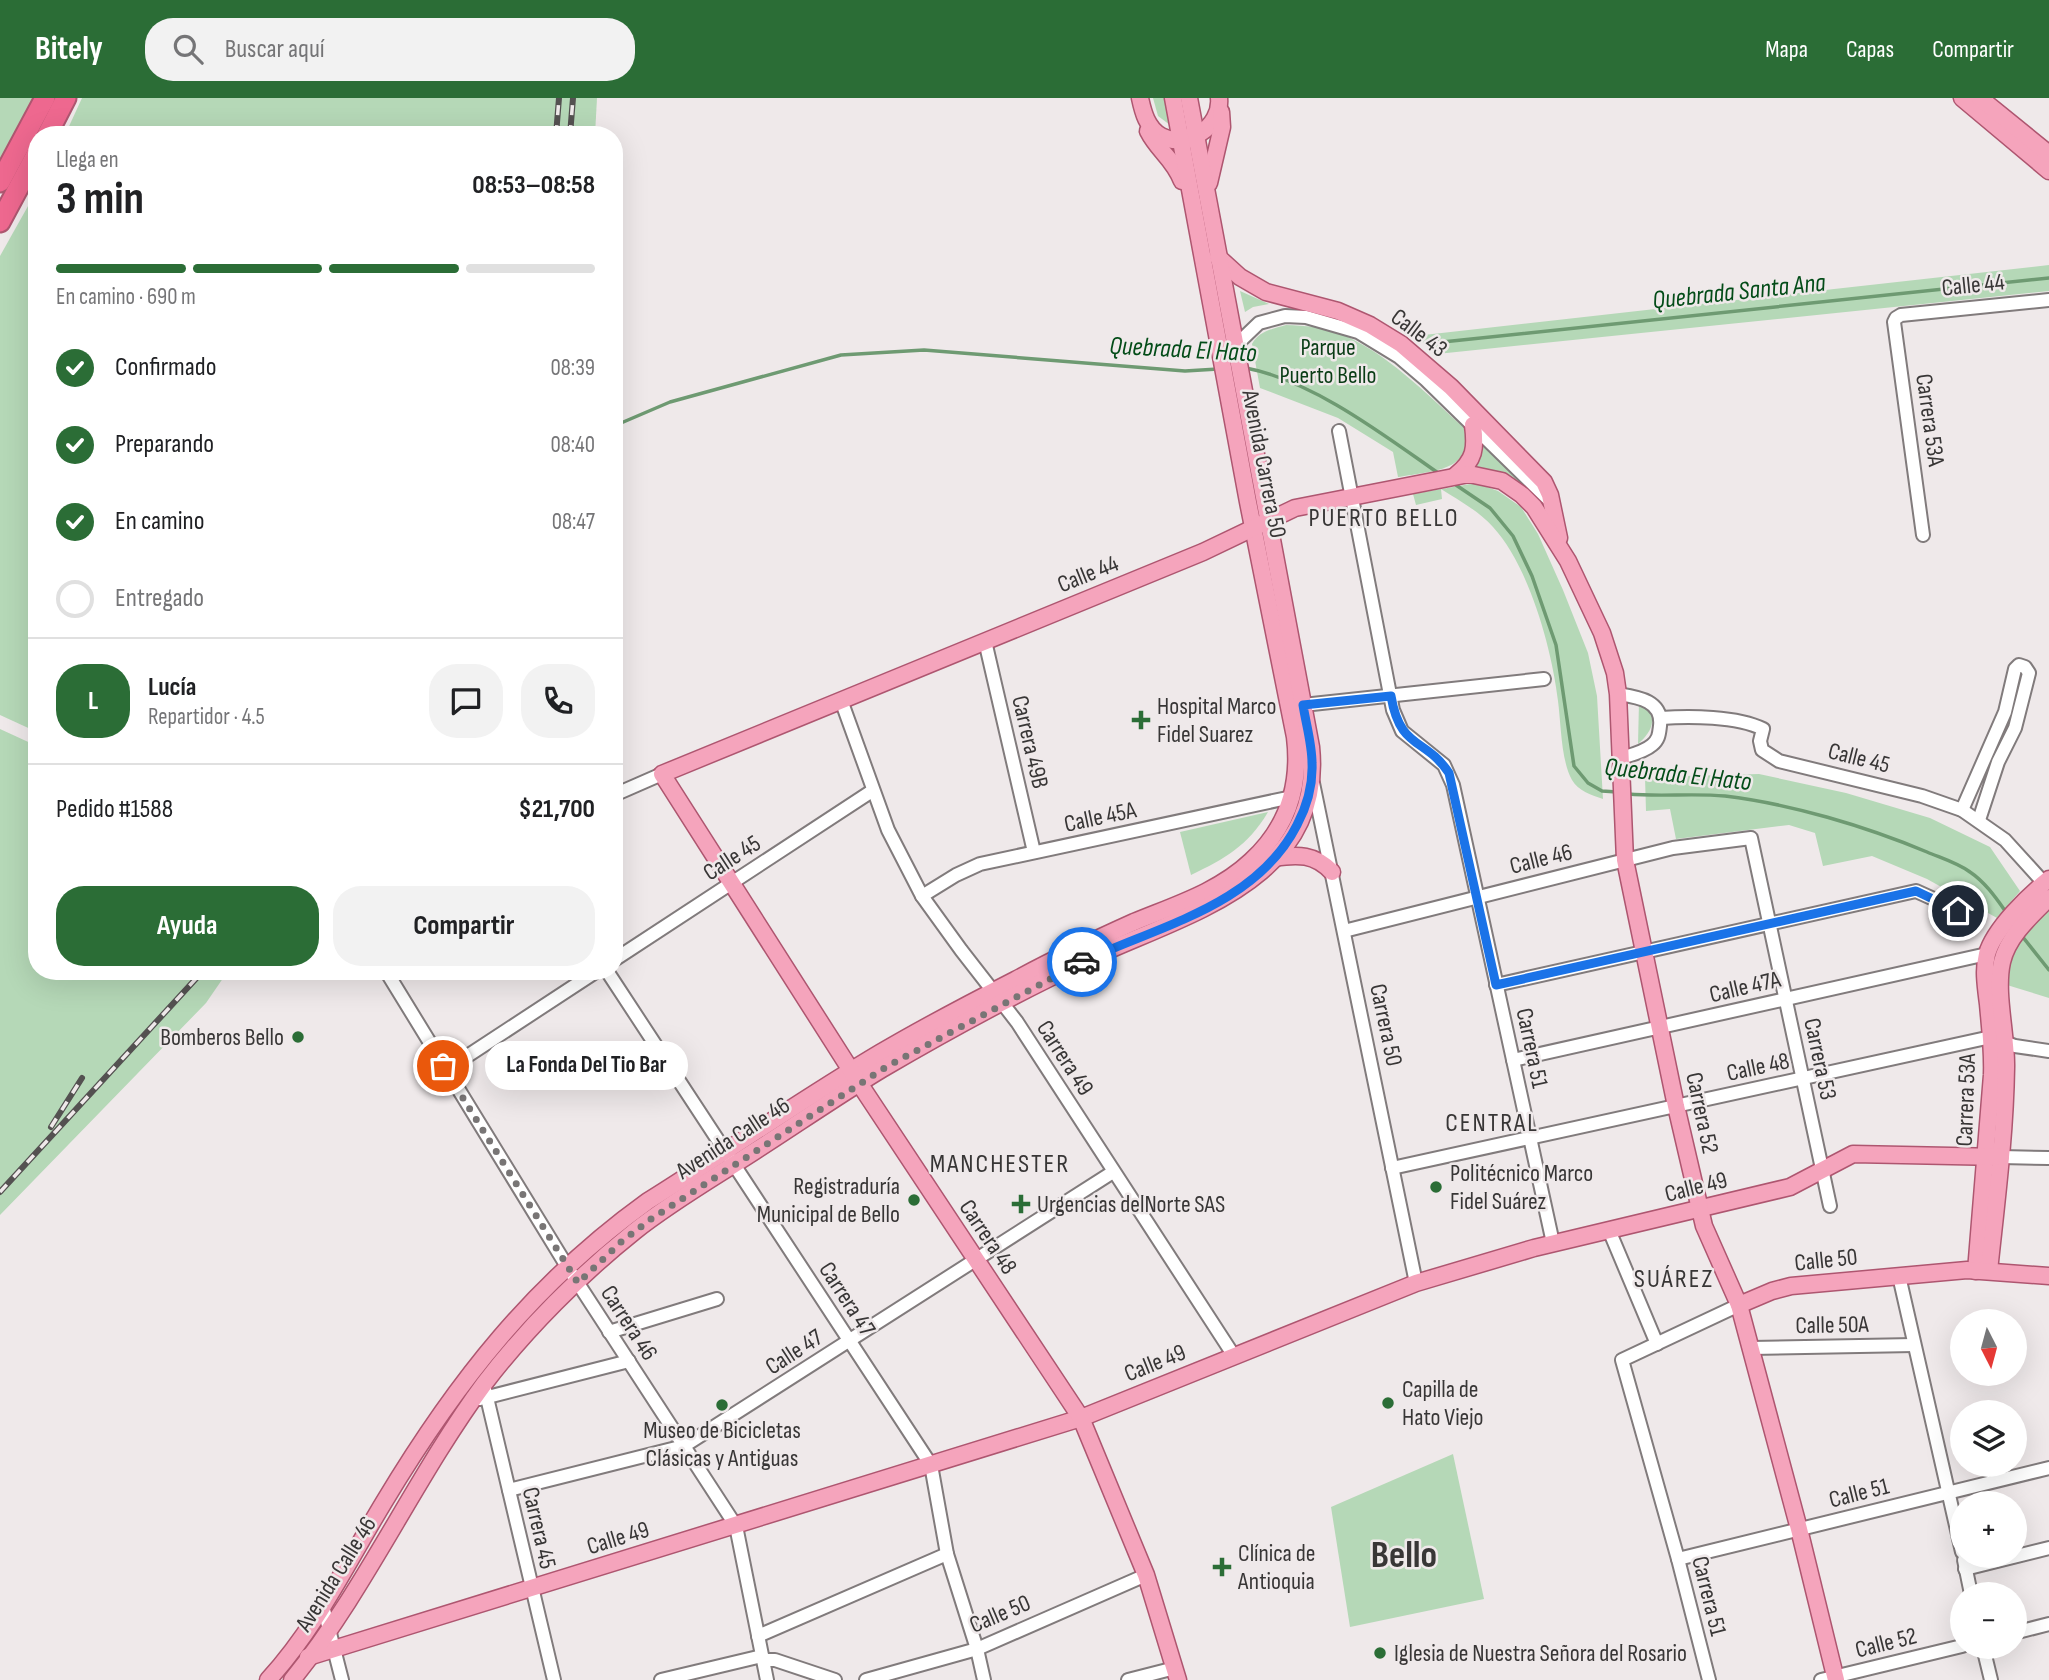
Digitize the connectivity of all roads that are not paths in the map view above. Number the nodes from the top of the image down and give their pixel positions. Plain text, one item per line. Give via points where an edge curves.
1 (45, 98) edge
2 (66, 98) edge
3 (1172, 98) edge
4 (1189, 98) edge
5 (1962, 98) edge
6 (1980, 98) edge
7 (1219, 99) edge
8 (1141, 105) edge
9 (30, 126) edge
10 (52, 126) edge
11 (28, 130) edge
12 (1188, 137) junction
13 (2048, 159) edge
14 (28, 170) edge
15 (0, 182) edge
16 (1202, 214) junction
17 (0, 222) edge
18 (1218, 257) junction
19 (2049, 300) edge
20 (1901, 315) joint
21 (1230, 352) junction
22 (1473, 425) junction
23 (1339, 431) dead end
24 (1456, 475) junction
25 (1352, 497) junction
26 (1552, 503) junction
27 (1260, 524) junction
28 (1923, 535) dead end
29 (1562, 551) junction
30 (985, 641) junction
31 (1544, 679) dead end
32 (1618, 694) junction
33 (1391, 696) junction
34 (841, 700) junction
35 (1303, 705) junction
36 (1661, 718) junction
37 (1621, 758) junction
38 (663, 774) junction
39 (1312, 777) junction
40 (623, 791) edge
41 (872, 791) junction
42 (1292, 797) junction
43 (1962, 810) junction
44 (1979, 820) junction
45 (1751, 838) joint
46 (1034, 852) junction
47 (1275, 858) junction
48 (1626, 860) junction
49 (1332, 872) junction
50 (732, 883) junction
51 (2047, 886) edge
52 (922, 895) junction
53 (1477, 897) junction
54 (2026, 910) junction
55 (1958, 911) dead end
56 (1770, 924) junction
57 (1344, 931) junction
58 (1644, 952) junction
59 (623, 954) edge
60 (1987, 954) junction
61 (397, 980) edge
62 (583, 980) edge
63 (613, 980) edge
64 (1496, 985) junction
65 (998, 998) junction
66 (1786, 999) junction
67 (1660, 1027) junction
68 (1998, 1041) junction
69 (2049, 1051) edge
70 (1513, 1060) junction
71 (446, 1070) junction
72 (855, 1077) junction
73 (1803, 1079) junction
74 (1676, 1106) junction
75 (1530, 1138) junction
76 (1994, 1157) junction
77 (2049, 1158) edge
78 (730, 1159) junction
79 (1392, 1168) junction
80 (1822, 1171) junction
81 (1114, 1172) junction
82 (1829, 1206) dead end
83 (1700, 1210) junction
84 (1609, 1230) junction
85 (1553, 1243) junction
86 (976, 1260) junction
87 (568, 1268) junction
88 (1983, 1271) junction
89 (1899, 1276) junction
90 (2049, 1276) edge
91 (578, 1283) junction
92 (1416, 1283) junction
93 (717, 1299) dead end
94 (1739, 1305) junction
95 (609, 1332) junction
96 (850, 1341) junction
97 (1657, 1344) junction
98 (1914, 1345) junction
99 (1751, 1348) junction
100 (1234, 1356) junction
101 (1622, 1360) joint
102 (629, 1361) junction
103 (481, 1394) junction
104 (1081, 1418) junction
105 (684, 1447) junction
106 (931, 1465) junction
107 (2049, 1468) edge
108 (509, 1490) junction
109 (1948, 1493) junction
110 (1950, 1502) edge
111 (736, 1526) junction
112 (1800, 1529) junction
113 (2049, 1548) edge
114 (2027, 1551) edge
115 (947, 1554) junction
116 (1678, 1559) junction
117 (1146, 1576) junction
118 (532, 1588) junction
119 (323, 1606) junction
120 (2049, 1625) edge
121 (329, 1629) junction
122 (2027, 1630) edge
123 (758, 1636) junction
124 (334, 1648) junction
125 (977, 1649) junction
126 (1950, 1649) edge
127 (312, 1656) junction
128 (763, 1658) junction
129 (1986, 1659) edge
130 (283, 1664) junction
131 (1176, 1674) edge
132 (1831, 1679) edge
133 (268, 1680) edge
134 (292, 1680) edge
135 (342, 1680) edge
136 (554, 1680) edge
137 (661, 1680) edge
138 (767, 1680) edge
139 (835, 1680) edge
140 (866, 1680) edge
141 (984, 1680) edge
142 (1128, 1680) edge
143 (1709, 1680) edge
144 (1991, 1680) edge

1 - 9 highway
2 - 10 highway
3 - 12 main road, Avenida Carrera 50
4 - 12 main road, Avenida Carrera 50
5 - 13 main road
6 - 13 main road
7 - 12 main road via 1214,123
7 - 16 main road via 1222,127
8 - 12 main road via 1148,124 1161,136
8 - 16 main road via 1149,132 1176,166
11 - 15 highway
12 - 16 main road, Avenida Carrera 50
14 - 17 highway
16 - 18 main road, Avenida Carrera 50
16 - 21 main road, Avenida Carrera 50
18 - 21 main road, Avenida Carrera 50
18 - 26 main road, Calle 43 via 1266,292 1338,311 1401,344 1451,387 1540,478
19 - 20 street, Calle 44
20 - 28 street, Carrera 53A via 1894,322
21 - 22 street, Calle 43 via 1259,323 1270,319 1296,316 1341,326 1399,357
21 - 27 main road, Avenida Carrera 50
22 - 24 main road via 1475,451
22 - 26 street, Calle 43
23 - 25 street, Carrera 51
24 - 25 main road, Calle 44
24 - 29 main road, Calle 44 via 1490,477 1513,488 1534,507
25 - 27 main road, Calle 44 via 1295,509
25 - 33 street, Carrera 51
26 - 29 main road, Calle 43
27 - 30 main road, Calle 44
27 - 35 main road, Avenida Carrera 50
27 - 42 main road, Avenida Carrera 50 via 1295,737 1297,768
29 - 32 main road, Carrera 52 via 1602,633
30 - 34 main road, Calle 44
30 - 46 street, Carrera 49B
31 - 33 street
32 - 36 street via 1653,704
32 - 37 main road, Carrera 52
33 - 35 street
33 - 53 street, Carrera 51 via 1402,731 1449,773
34 - 38 main road, Calle 44
34 - 41 street, Carrera 49
35 - 39 main road, Avenida Carrera 50
36 - 37 street via 1659,737 1651,746
36 - 43 street, Calle 45 via 1755,724 1763,729 1762,750 1779,761 1886,786
37 - 48 main road, Carrera 52
38 - 40 street, Calle 44
38 - 50 main road, Carrera 48
39 - 47 main road, Avenida Calle 46 via 1292,836
39 - 49 street, Carrera 50
41 - 50 street, Calle 45
41 - 52 street, Carrera 49
42 - 46 street, Calle 45A
42 - 65 main road, Avenida Calle 46 via 1272,838 1223,883 1117,930
43 - 44 street, Calle 45
43 - 44 street via 2005,712 2015,669 2025,667 2029,673 2018,719
44 - 51 street, Calle 45 via 2005,840
45 - 48 street, Calle 46 via 1684,845
45 - 56 street, Carrera 53
46 - 52 street, Calle 45A via 967,869
47 - 49 main road via 1309,857
47 - 65 main road, Avenida Calle 46 via 1223,900
48 - 53 street, Calle 46
48 - 58 main road, Carrera 52
49 - 57 street, Carrera 50
50 - 59 street, Calle 45
50 - 72 main road, Carrera 48
51 - 54 main road
52 - 65 street, Carrera 49
53 - 57 street, Calle 46
53 - 64 street, Carrera 51
54 - 60 main road, Carrera 53A via 1997,934
54 - 68 main road, Carrera 53A via 2006,949 2000,974
55 - 56 street via 1916,891
56 - 58 street
56 - 66 street, Carrera 53
57 - 79 street, Carrera 50
58 - 64 street
58 - 67 main road, Carrera 52
60 - 66 street, Calle 47A
60 - 68 main road, Carrera 53A via 1986,980
61 - 71 street, Carrera 46
62 - 71 street
63 - 78 street, Carrera 47
64 - 70 street, Carrera 51
65 - 72 main road, Avenida Calle 46
65 - 81 street, Carrera 49
66 - 67 street, Calle 47A
66 - 73 street, Carrera 53
67 - 70 street, Calle 47A
67 - 74 main road, Carrera 52
68 - 69 street, Calle 48
68 - 73 street, Calle 48
68 - 76 main road, Carrera 53A
70 - 75 street, Carrera 51
71 - 87 street, Carrera 46
72 - 78 main road, Avenida Calle 46
72 - 86 main road, Carrera 48
73 - 74 street, Calle 48
73 - 80 street, Carrera 53
74 - 75 street, Calle 48
74 - 83 main road, Carrera 52
75 - 79 street, Calle 48
75 - 85 street, Carrera 51
76 - 77 street, Calle 49
76 - 80 main road, Calle 49 via 1853,1154
76 - 88 main road, Carrera 53A
78 - 87 main road, Avenida Calle 46 via 634,1212
78 - 91 main road, Avenida Calle 46 via 634,1232
78 - 96 street, Carrera 47
79 - 92 street, Carrera 50
80 - 82 street, Carrera 53
80 - 83 main road, Calle 49 via 1790,1187
81 - 86 street, Calle 47
81 - 100 street, Carrera 49
83 - 84 main road, Calle 49
83 - 94 main road, Carrera 52 via 1706,1234
84 - 85 main road, Calle 49
84 - 97 street
85 - 92 main road, Calle 49
86 - 96 street, Calle 47
86 - 104 main road, Carrera 48
87 - 91 street, Carrera 46
87 - 119 main road, Avenida Calle 46 via 520,1313 445,1407
88 - 89 main road, Calle 50
88 - 90 main road, Calle 50
89 - 94 main road, Calle 50 via 1782,1288
89 - 98 street
91 - 95 street, Carrera 46
91 - 103 main road, Avenida Calle 46 via 555,1304
92 - 100 main road, Calle 49
93 - 95 street
94 - 97 street, Calle 50
94 - 99 main road, Carrera 52
95 - 102 street, Carrera 46
96 - 105 street, Calle 47
96 - 106 street, Carrera 47
97 - 101 street, Calle 50
98 - 99 street, Calle 50A
98 - 109 street
99 - 112 main road, Carrera 52
100 - 104 main road, Calle 49
101 - 116 street, Carrera 51
102 - 103 street
102 - 105 street, Carrera 46
103 - 108 street, Carrera 45
103 - 121 main road, Avenida Calle 46 via 420,1480
104 - 106 main road, Calle 49
104 - 117 main road, Carrera 48
105 - 108 street, Calle 47
105 - 111 street, Carrera 46
106 - 111 main road, Calle 49
106 - 115 street, Carrera 47
107 - 109 street, Calle 51
108 - 118 street, Carrera 45
109 - 110 street
109 - 112 street, Calle 51
111 - 118 main road, Calle 49
111 - 123 street, Carrera 46
112 - 116 street, Calle 51
112 - 132 main road, Carrera 52
113 - 114 street
115 - 123 street
115 - 125 street, Carrera 47
116 - 143 street, Carrera 51
117 - 125 street, Calle 50
117 - 131 main road, Carrera 48
118 - 124 main road, Calle 49
118 - 136 street, Carrera 45
119 - 121 street
119 - 130 main road, Avenida Calle 46
120 - 122 street
121 - 124 street
121 - 127 main road, Avenida Calle 46
123 - 128 street, Carrera 46
124 - 127 main road, Calle 49
124 - 135 street
125 - 140 street, Calle 50
125 - 141 street, Carrera 47
126 - 132 street, Calle 52
127 - 130 main road, Calle 49
127 - 134 main road, Avenida Calle 46
128 - 137 street
128 - 138 street, Carrera 46
128 - 139 street
129 - 144 street
130 - 133 main road, Avenida Calle 46
131 - 142 street

